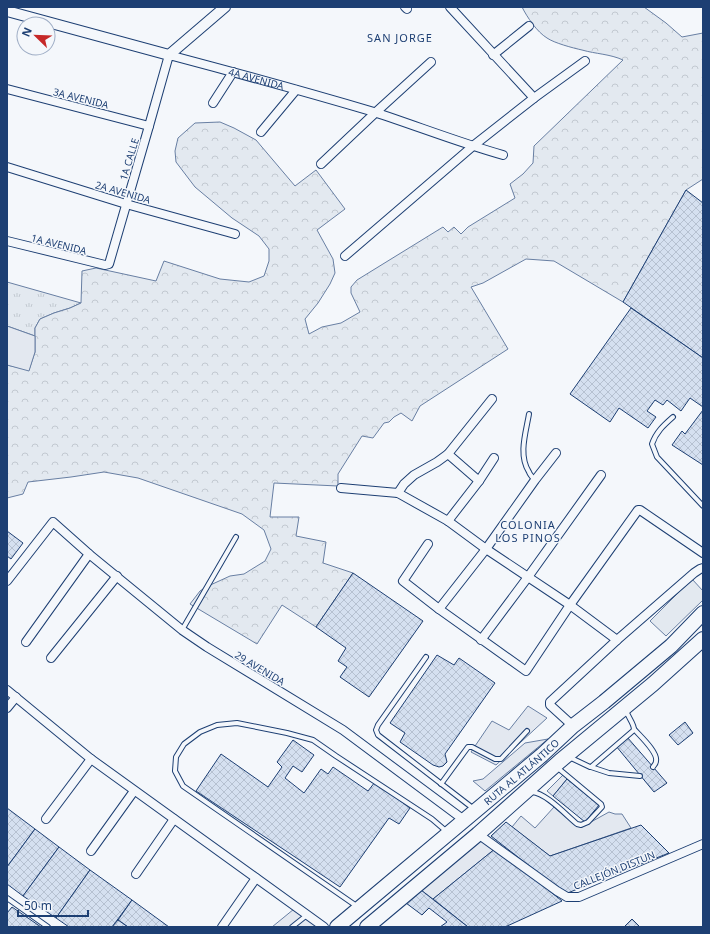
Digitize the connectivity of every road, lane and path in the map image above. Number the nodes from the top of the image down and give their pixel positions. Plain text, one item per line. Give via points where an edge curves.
1 (225, 7) edge
2 (450, 7) edge
3 (7, 11) edge
4 (529, 26) dead end
5 (493, 55) junction
6 (168, 56) junction
7 (585, 61) dead end
8 (431, 62) dead end
9 (233, 72) junction
10 (7, 89) edge
11 (296, 90) junction
12 (534, 98) junction
13 (212, 103) dead end
14 (374, 113) junction
15 (149, 126) junction
16 (261, 132) dead end
17 (473, 146) junction
18 (504, 155) dead end
19 (321, 164) dead end
20 (7, 168) edge
21 (126, 204) junction
22 (235, 234) dead end
23 (7, 241) edge
24 (345, 256) dead end
25 (105, 265) joint
26 (492, 399) dead end
27 (529, 414) dead end
28 (673, 417) dead end
29 (556, 453) dead end
30 (448, 454) junction
31 (494, 458) dead end
32 (601, 475) dead end
33 (535, 480) junction
34 (479, 481) junction
35 (341, 488) dead end
36 (398, 493) junction
37 (703, 506) edge
38 (448, 521) junction
39 (236, 537) dead end
40 (428, 544) dead end
41 (486, 549) junction
42 (703, 553) edge
43 (89, 554) junction
44 (703, 568) edge
45 (117, 576) junction
46 (528, 578) junction
47 (7, 581) edge
48 (570, 606) junction
49 (439, 609) junction
50 (703, 613) edge
51 (182, 630) junction
52 (703, 639) edge
53 (481, 640) junction
54 (617, 640) junction
55 (26, 642) dead end
56 (426, 657) dead end
57 (51, 658) dead end
58 (7, 690) edge
59 (16, 697) junction
60 (626, 707) junction
61 (7, 708) edge
62 (573, 726) junction
63 (634, 729) junction
64 (528, 731) dead end
65 (91, 759) junction
66 (563, 759) junction
67 (591, 767) junction
68 (653, 767) dead end
69 (640, 776) dead end
70 (441, 784) junction
71 (134, 791) junction
72 (524, 794) junction
73 (476, 811) junction
74 (46, 818) dead end
75 (174, 819) junction
76 (464, 820) junction
77 (449, 833) junction
78 (478, 834) junction
79 (703, 844) edge
80 (91, 851) dead end
81 (136, 874) dead end
82 (256, 878) junction
83 (7, 898) edge
84 (360, 908) junction
85 (307, 915) junction
86 (352, 922) edge
87 (376, 922) edge
88 (48, 927) edge
89 (222, 927) edge
90 (292, 927) edge
91 (324, 927) edge
92 (337, 927) edge

1 - 6 street
2 - 5 street
3 - 6 street, 4A AVENIDA
4 - 5 street
5 - 12 street
6 - 9 street, 4A AVENIDA
6 - 15 street, 1A CALLE
7 - 12 street
8 - 14 street
9 - 11 street, 4A AVENIDA
9 - 13 street
10 - 15 street, 3A AVENIDA
11 - 14 street, 4A AVENIDA
11 - 16 street
12 - 17 street
14 - 17 street, 4A AVENIDA
14 - 19 street
15 - 21 street, 1A CALLE
17 - 18 street, 4A AVENIDA
17 - 24 street
20 - 21 street, 2A AVENIDA
21 - 22 street, 2A AVENIDA
21 - 25 street, 1A CALLE via 109,264
23 - 25 street, 1A AVENIDA
26 - 30 street
27 - 33 lane via 523,451 528,471
28 - 37 lane via 654,438 654,450
29 - 33 street
30 - 34 street
30 - 36 street via 414,475
31 - 34 street
32 - 46 street
33 - 41 street
34 - 38 street
35 - 36 street
36 - 38 street
38 - 41 street
39 - 51 lane
40 - 49 street via 404,581
41 - 46 street
41 - 49 street
42 - 48 street via 638,510
43 - 45 street, 29 AVENIDA
43 - 47 street, 29 AVENIDA via 53,522
43 - 55 street
44 - 54 street
45 - 51 street, 29 AVENIDA
45 - 57 street
46 - 48 street
46 - 53 street
48 - 53 street via 526,671
48 - 54 street
49 - 53 street
50 - 62 highway, RUTA AL ATLÁNTICO via 671,646
51 - 76 street, 29 AVENIDA via 343,730
52 - 60 highway, RUTA AL ATLÁNTICO
54 - 62 street via 549,704
56 - 70 lane via 376,730 378,735
58 - 59 street
59 - 61 street
59 - 65 street
60 - 63 lane
60 - 66 highway, RUTA AL ATLÁNTICO
62 - 73 highway, RUTA AL ATLÁNTICO
63 - 67 lane
63 - 68 lane via 655,753 657,760
64 - 70 lane via 501,759 495,759 468,747
65 - 71 street
65 - 74 street
66 - 67 lane
66 - 72 highway, RUTA AL ATLÁNTICO
66 - 72 lane via 559,769 602,807 588,822 577,824 535,792
67 - 69 lane via 609,773
70 - 73 lane
71 - 75 street
71 - 80 street
72 - 78 highway, RUTA AL ATLÁNTICO
73 - 76 highway, RUTA AL ATLÁNTICO
75 - 81 street
75 - 82 street
76 - 77 highway, RUTA AL ATLÁNTICO
77 - 84 highway, RUTA AL ATLÁNTICO
77 - 84 lane via 432,818 314,740 237,723 216,725 200,732 184,744 176,757 175,771 183,786
78 - 79 street, CALLEJÓN DISTUN via 567,897 579,897
78 - 87 highway, RUTA AL ATLÁNTICO
82 - 85 street
82 - 89 street
83 - 88 lane
84 - 86 highway, RUTA AL ATLÁNTICO
85 - 90 lane
85 - 91 street
86 - 92 highway, RUTA AL ATLÁNTICO

